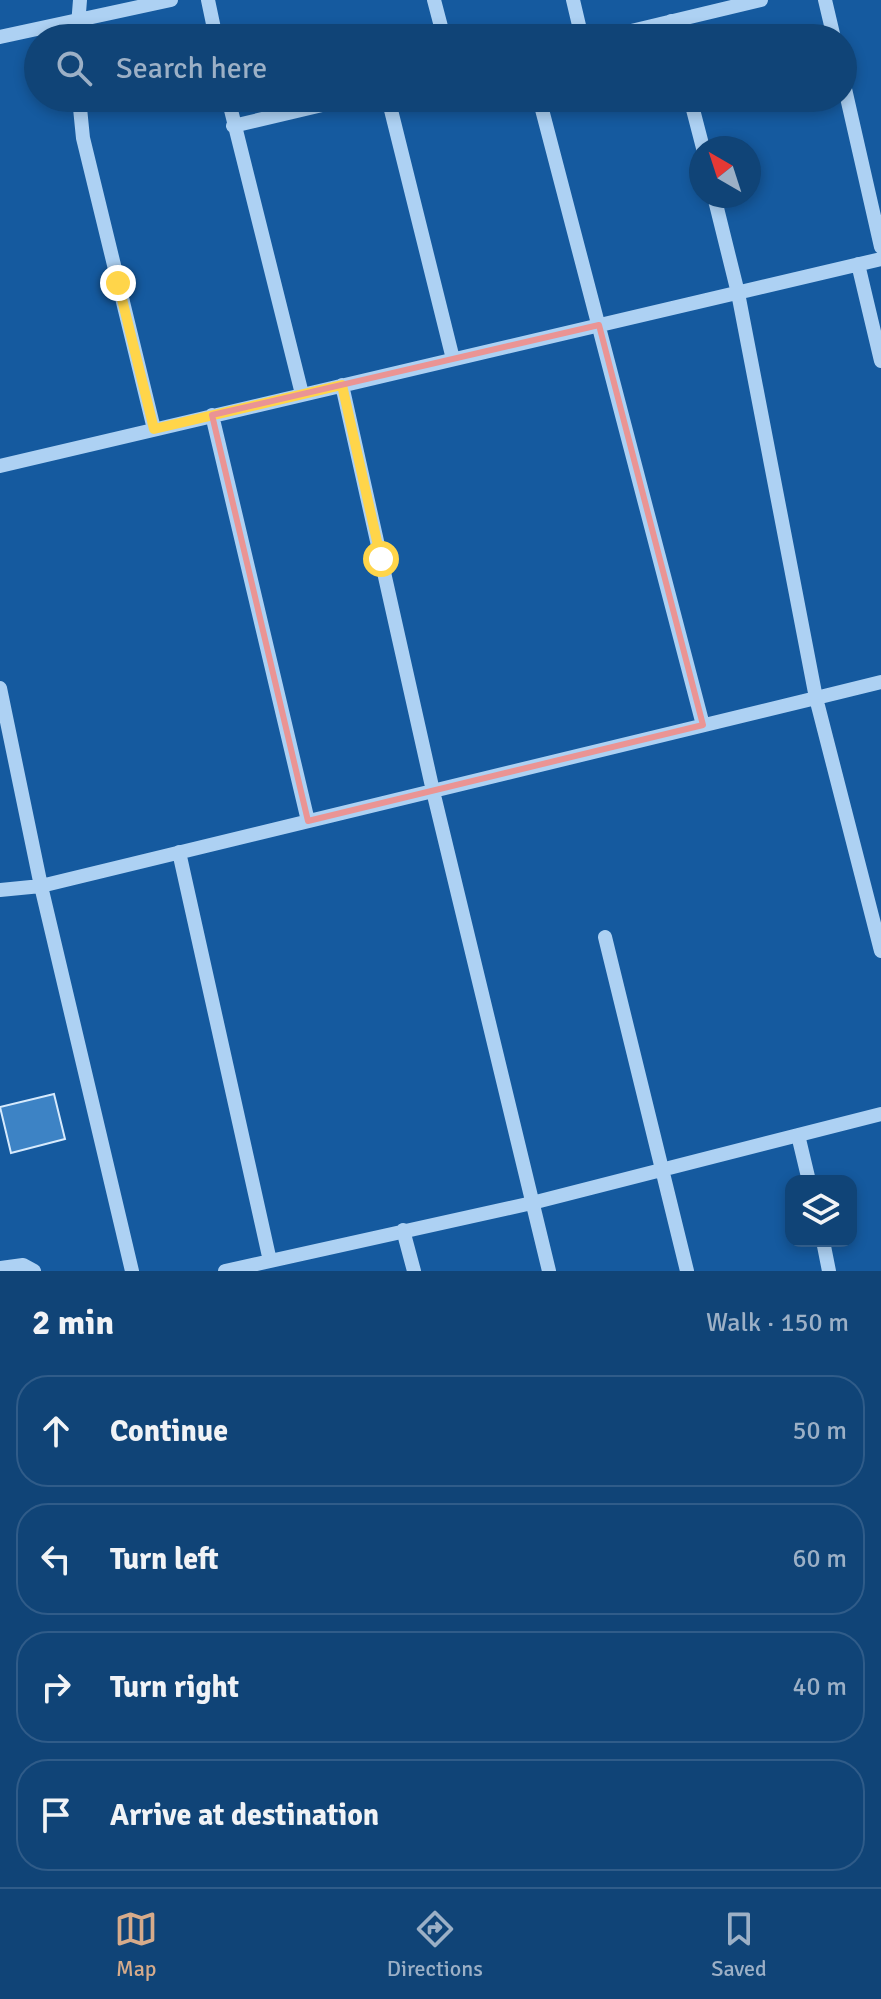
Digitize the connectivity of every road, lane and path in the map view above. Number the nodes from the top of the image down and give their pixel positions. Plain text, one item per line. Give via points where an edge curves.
1 (80, 0) edge
2 (171, 0) edge
3 (208, 0) edge
4 (434, 0) edge
5 (573, 0) edge
6 (761, 0) edge
7 (825, 0) edge
8 (706, 6) edge
9 (78, 20) junction
10 (671, 21) junction
11 (60, 24) edge
12 (78, 24) edge
13 (213, 24) edge
14 (440, 24) edge
15 (579, 24) edge
16 (659, 24) edge
17 (672, 24) edge
18 (831, 24) edge
19 (24, 32) edge
20 (0, 37) edge
21 (80, 112) edge
22 (230, 112) edge
23 (292, 112) edge
24 (391, 112) edge
25 (543, 112) edge
26 (694, 112) edge
27 (850, 112) edge
28 (233, 126) junction
29 (700, 136) edge
30 (717, 208) edge
31 (881, 247) edge
32 (881, 259) edge
33 (858, 264) junction
34 (738, 293) junction
35 (599, 325) junction
36 (453, 359) junction
37 (881, 361) edge
38 (342, 385) junction
39 (302, 394) junction
40 (212, 415) junction
41 (154, 429) junction
42 (0, 466) edge
43 (881, 682) edge
44 (0, 688) edge
45 (816, 698) junction
46 (703, 725) junction
47 (433, 791) junction
48 (308, 821) junction
49 (179, 852) junction
50 (41, 886) junction
51 (0, 890) edge
52 (605, 937) dead end
53 (881, 951) edge
54 (881, 1114) edge
55 (798, 1135) junction
56 (662, 1169) junction
57 (808, 1175) edge
58 (532, 1203) junction
59 (403, 1230) junction
60 (824, 1247) edge
61 (270, 1261) junction
62 (0, 1268) edge
63 (34, 1271) edge
64 (132, 1271) edge
65 (225, 1271) edge
66 (414, 1271) edge
67 (549, 1271) edge
68 (687, 1271) edge
69 (829, 1271) edge

1 - 9 street
2 - 9 street
3 - 13 street
4 - 14 street
5 - 15 street
6 - 8 street
7 - 18 street
8 - 10 street
9 - 11 street
9 - 12 street
10 - 16 street
10 - 17 street
19 - 20 street
21 - 41 street
22 - 28 street
23 - 28 street
24 - 36 street
25 - 35 street
26 - 29 street
27 - 31 street
28 - 39 street
30 - 34 street
32 - 33 street
33 - 34 street
33 - 37 street
34 - 35 street
34 - 45 street
35 - 36 street
35 - 46 street
36 - 38 street
38 - 39 street
38 - 47 street
39 - 40 street
40 - 41 street
40 - 48 street
41 - 42 street
43 - 45 street
44 - 50 street
45 - 46 street
45 - 53 street
46 - 47 street
47 - 48 street
47 - 58 street
48 - 49 street
49 - 50 street
49 - 61 street
50 - 51 street
50 - 64 street
52 - 56 street
54 - 55 street
55 - 56 street
55 - 57 street
56 - 58 street
56 - 68 street
58 - 59 street
58 - 67 street
59 - 61 street
59 - 66 street
60 - 69 street
61 - 65 street
62 - 63 street via 23,1265

